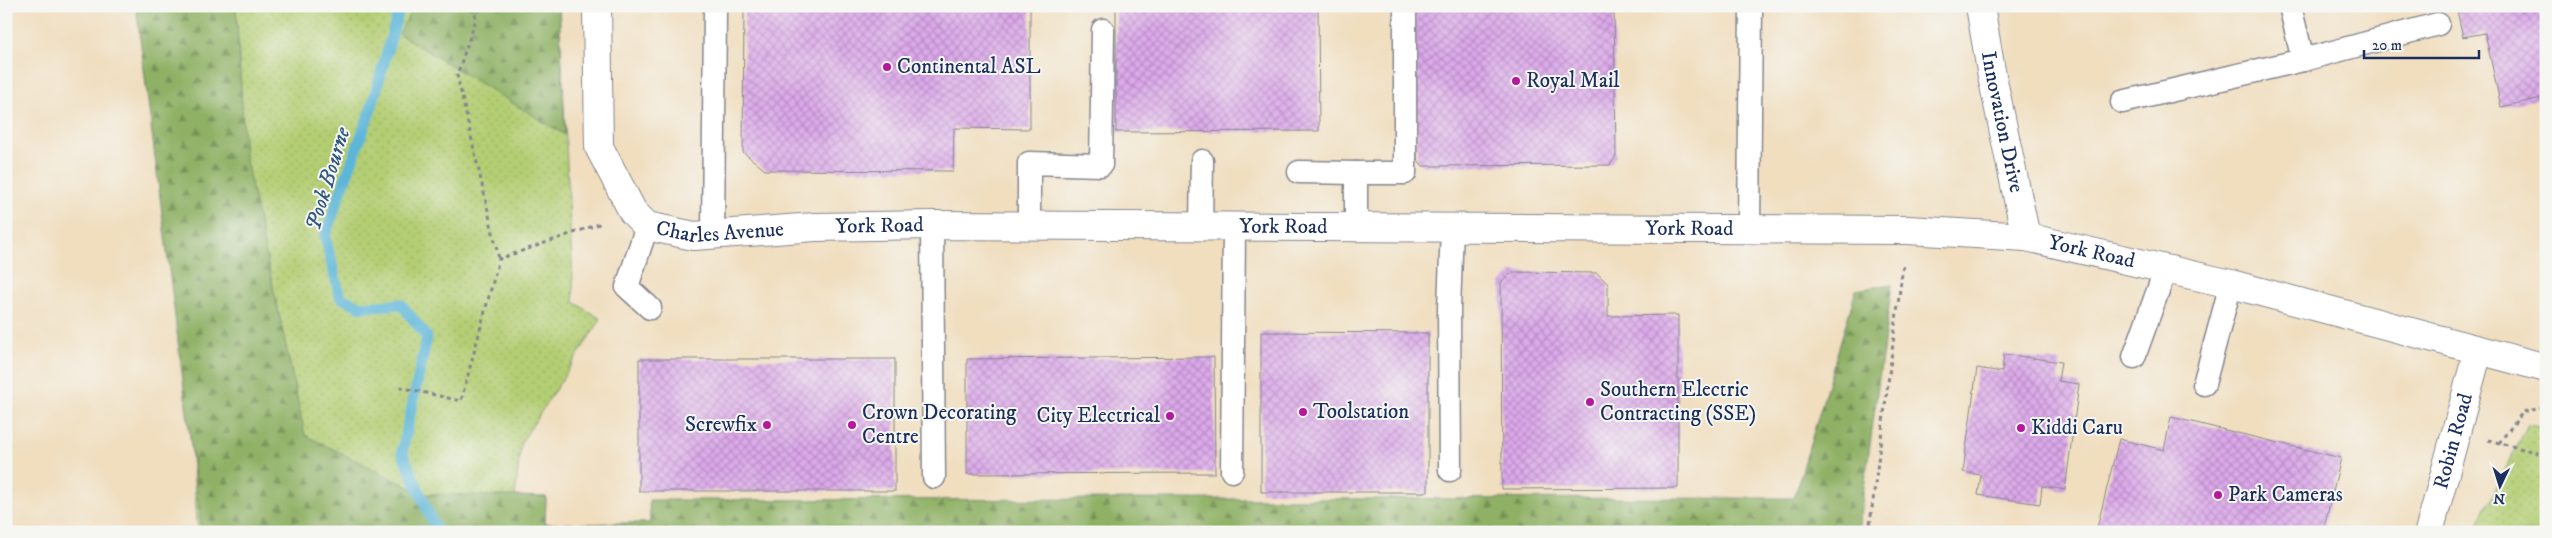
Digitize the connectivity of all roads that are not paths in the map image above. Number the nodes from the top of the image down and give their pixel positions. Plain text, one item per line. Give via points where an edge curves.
1 (596, 6) edge
2 (1752, 6) edge
3 (1980, 6) edge
4 (2290, 6) edge
5 (1406, 9) dead end
6 (715, 11) dead end
7 (2438, 24) dead end
8 (1103, 30) dead end
9 (2303, 60) junction
10 (2122, 102) dead end
11 (1202, 161) dead end
12 (1300, 172) dead end
13 (1356, 173) junction
14 (640, 219) junction
15 (932, 225) junction
16 (1029, 225) junction
17 (1202, 226) junction
18 (815, 227) joint
19 (1234, 227) junction
20 (1452, 227) junction
21 (1356, 228) junction
22 (1750, 230) junction
23 (713, 234) junction
24 (2026, 237) junction
25 (2166, 268) junction
26 (2231, 284) junction
27 (650, 308) dead end
28 (2478, 351) junction
29 (2134, 357) dead end
30 (2546, 368) edge
31 (2204, 384) dead end
32 (1450, 470) dead end
33 (1232, 471) dead end
34 (934, 477) dead end
35 (2429, 532) edge

1 - 14 street, Charles Avenue via 599,147
2 - 22 lane
3 - 24 street, Innovation Drive
4 - 9 lane
5 - 13 lane via 1405,173
6 - 23 lane
7 - 9 lane
8 - 16 lane via 1101,165 1029,163
9 - 10 lane
11 - 17 lane
12 - 13 lane
13 - 21 lane
14 - 23 street, Charles Avenue via 694,236
14 - 27 lane via 628,287
15 - 16 street, York Road
15 - 18 street, York Road
15 - 34 lane
16 - 17 street, York Road
17 - 19 street, York Road
18 - 23 street, Charles Avenue
19 - 21 street, York Road
19 - 33 lane
20 - 21 street, York Road
20 - 22 street, York Road
20 - 32 lane
22 - 24 street, York Road via 1908,230
24 - 25 street, York Road
25 - 26 street, York Road
25 - 29 lane
26 - 28 street, York Road
26 - 31 lane
28 - 30 street, York Road
28 - 35 street, Robin Road

